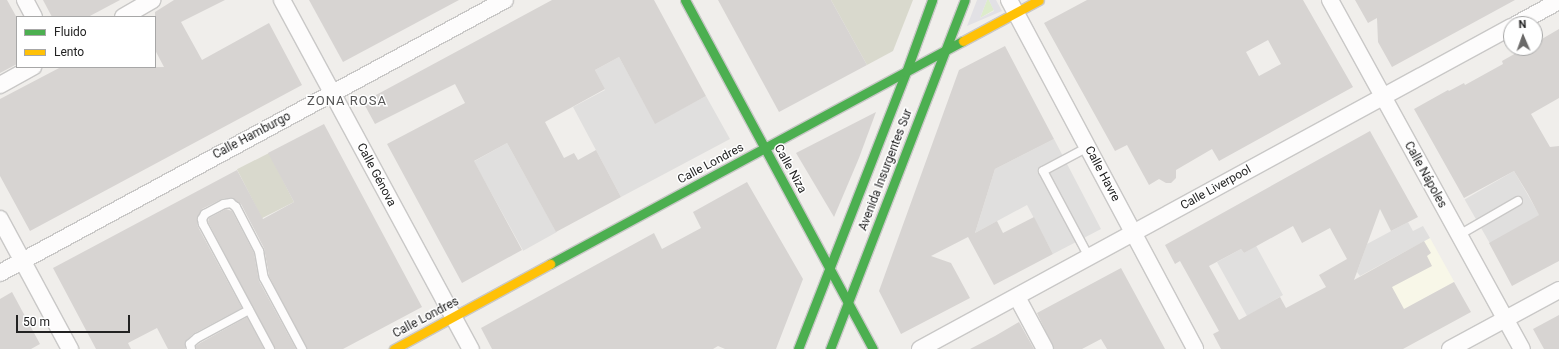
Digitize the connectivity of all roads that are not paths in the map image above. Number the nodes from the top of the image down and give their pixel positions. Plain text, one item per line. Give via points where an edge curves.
1 (25, 0) edge
2 (153, 0) edge
3 (282, 0) edge
4 (505, 0) edge
5 (685, 0) edge
6 (932, 0) edge
7 (965, 0) edge
8 (1039, 0) edge
9 (1330, 0) edge
10 (1559, 1) edge
11 (482, 5) edge
12 (1013, 6) edge
13 (33, 16) edge
14 (125, 16) edge
15 (1532, 16) edge
16 (1503, 31) edge
17 (943, 52) junction
18 (31, 68) edge
19 (906, 72) junction
20 (0, 85) edge
21 (332, 92) junction
22 (1382, 98) junction
23 (1088, 147) junction
24 (765, 148) junction
25 (1518, 201) dead end
26 (0, 219) edge
27 (1134, 233) junction
28 (1458, 235) junction
29 (1089, 257) junction
30 (22, 260) junction
31 (830, 266) junction
32 (0, 272) edge
33 (1559, 290) edge
34 (1017, 297) junction
35 (848, 302) junction
36 (249, 310) junction
37 (453, 317) junction
38 (1505, 320) junction
39 (70, 349) edge
40 (191, 349) edge
41 (270, 349) edge
42 (302, 349) edge
43 (394, 349) edge
44 (471, 349) edge
45 (798, 349) edge
46 (830, 349) edge
47 (873, 349) edge
48 (920, 349) edge
49 (1045, 349) edge
50 (1195, 349) edge
51 (1450, 349) edge
52 (1522, 349) edge

1 - 13 street
2 - 14 street
3 - 21 street, Calle Génova
4 - 11 street, Calle Hamburgo
5 - 24 street, Calle Niza
6 - 19 street, Avenida Insurgentes Sur
7 - 17 street, Avenida Insurgentes Sur
8 - 12 street, Calle Londres
9 - 22 street, Calle Nápoles
10 - 15 street
11 - 21 street, Calle Hamburgo
12 - 17 street, Calle Londres
12 - 23 street, Calle Havre
16 - 22 street, Calle Liverpool
17 - 19 street, Calle Londres
17 - 35 street, Avenida Insurgentes Sur
18 - 20 street
19 - 24 street, Calle Londres
19 - 31 street, Avenida Insurgentes Sur
21 - 30 street, Calle Hamburgo
21 - 37 street, Calle Génova
22 - 27 street, Calle Liverpool
22 - 28 street, Calle Nápoles
23 - 27 street, Calle Havre
23 - 29 lane via 1044,171
24 - 31 street, Calle Niza
24 - 37 street, Calle Londres
25 - 28 lane
26 - 30 street
27 - 29 street, Calle Liverpool
27 - 50 street, Calle Havre
28 - 38 street, Calle Nápoles
29 - 34 street, Calle Liverpool
30 - 32 street, Calle Hamburgo
30 - 39 street
31 - 35 street, Calle Niza
31 - 45 street, Avenida Insurgentes Sur
33 - 38 street
34 - 48 street, Calle Liverpool
34 - 49 street
35 - 46 street, Avenida Insurgentes Sur
35 - 47 street, Calle Niza
36 - 40 lane via 196,338 190,344
36 - 41 lane
36 - 42 lane via 202,222 205,214 228,203 236,207 259,251 264,278
37 - 43 street, Calle Londres
37 - 44 street, Calle Génova
38 - 51 street
38 - 52 street, Calle Nápoles

